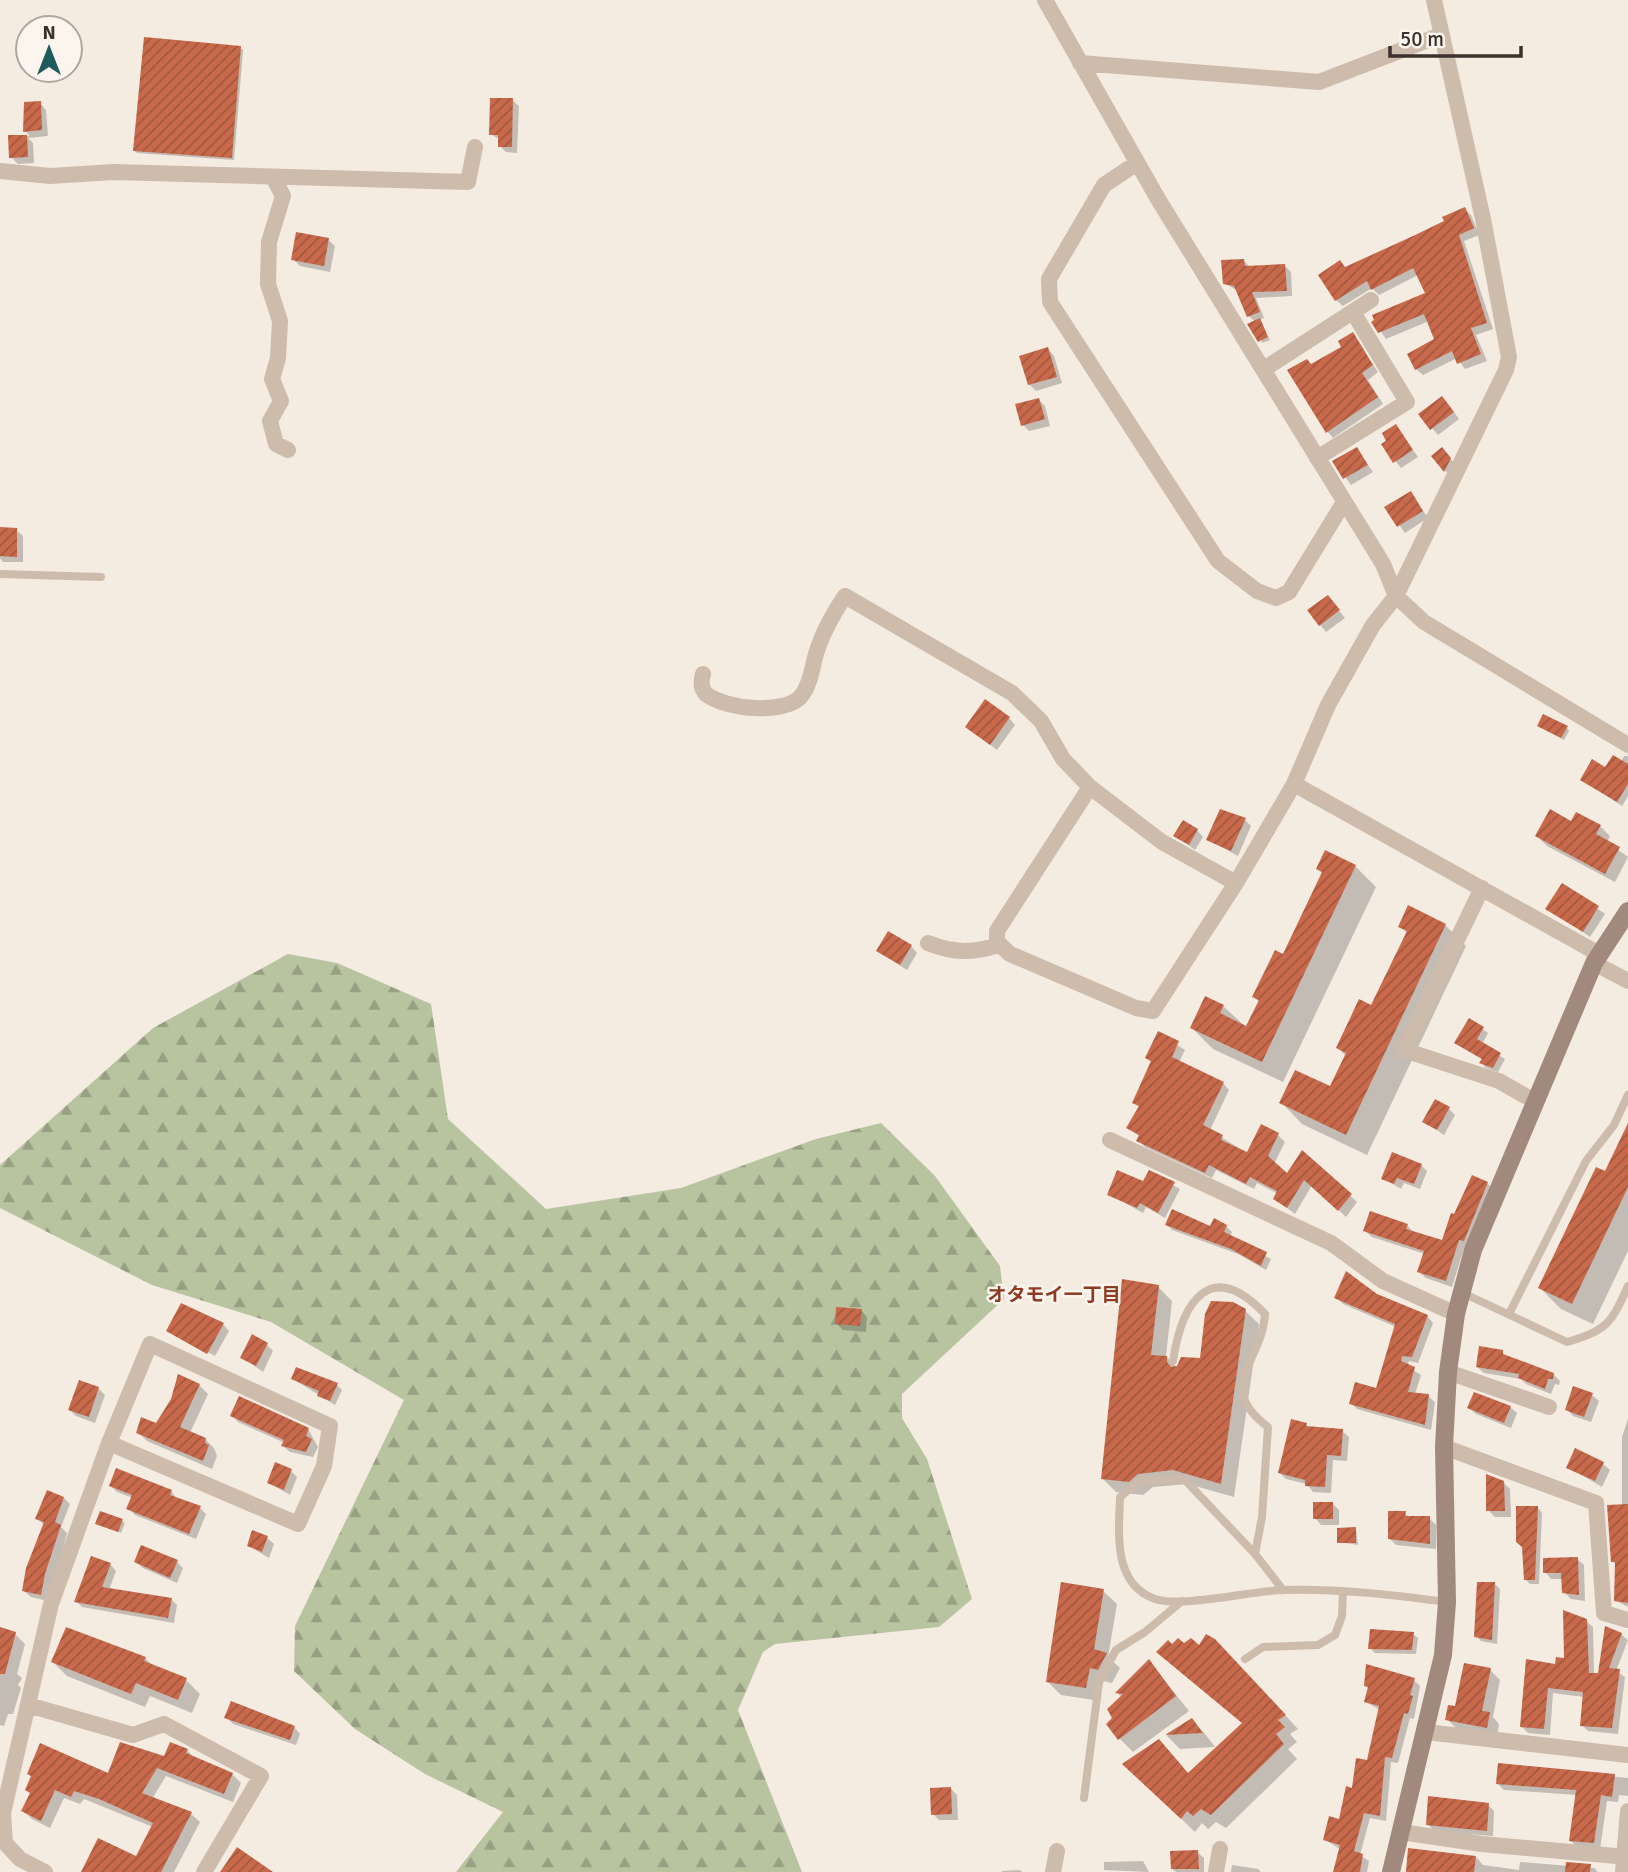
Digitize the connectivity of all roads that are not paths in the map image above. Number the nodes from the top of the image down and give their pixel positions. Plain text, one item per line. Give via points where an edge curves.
1 (1045, 0) edge
2 (1434, 0) edge
3 (1441, 35) junction
4 (1080, 63) junction
5 (475, 147) dead end
6 (1137, 163) junction
7 (0, 171) edge
8 (273, 177) junction
9 (1371, 300) dead end
10 (1353, 312) junction
11 (1264, 369) junction
12 (288, 450) dead end
13 (1317, 458) junction
14 (1344, 502) junction
15 (0, 574) edge
16 (101, 578) dead end
17 (1396, 596) junction
18 (703, 674) dead end
19 (1628, 745) edge
20 (1294, 784) junction
21 (1090, 787) junction
22 (1236, 883) junction
23 (1482, 888) junction
24 (1628, 911) edge
25 (928, 943) dead end
26 (1000, 944) junction
27 (1596, 958) junction
28 (1628, 981) edge
29 (1628, 1095) edge
30 (1535, 1102) junction
31 (1110, 1140) dead end
32 (1628, 1286) edge
33 (1462, 1293) junction
34 (1456, 1314) junction
35 (1509, 1314) junction
36 (1173, 1361) dead end
37 (1448, 1372) junction
38 (1549, 1407) dead end
39 (109, 1443) junction
40 (1444, 1447) junction
41 (1255, 1554) junction
42 (1283, 1590) junction
43 (1343, 1591) junction
44 (1182, 1601) junction
45 (1447, 1602) junction
46 (1628, 1620) edge
47 (1245, 1659) dead end
48 (28, 1705) junction
49 (1426, 1732) junction
50 (1628, 1755) edge
51 (1084, 1798) dead end
52 (1628, 1811) edge
53 (1401, 1832) junction
54 (1220, 1849) dead end
55 (1057, 1851) dead end
56 (1624, 1862) edge
57 (45, 1872) edge
58 (204, 1872) edge
59 (1053, 1872) edge
60 (1216, 1872) edge
61 (1391, 1872) edge

1 - 4 street
2 - 3 street
3 - 4 street via 1319,82
3 - 17 street via 1509,357
4 - 6 street
5 - 8 street via 468,182
6 - 11 street
6 - 14 street via 1104,185 1049,279 1050,302 1218,561 1257,591 1276,598 1289,592
7 - 8 street via 50,176 114,172
8 - 12 street via 283,196 269,242 268,284 280,321 272,379 281,401 270,421 276,444
9 - 10 street
10 - 11 street
10 - 13 street via 1407,402
11 - 13 street
13 - 14 street
14 - 17 street via 1383,564
15 - 16 lane
17 - 19 street via 1424,622
17 - 20 street via 1373,625 1328,705
18 - 21 street via 705,693 715,699 769,710 785,708 802,696 816,652 845,596 1012,693 1041,721 1063,759
20 - 22 street
20 - 23 street
21 - 22 street via 1161,842
21 - 26 street via 997,931
22 - 26 street via 1153,1011 1136,1008 1010,954
23 - 27 street
23 - 30 street via 1404,1050 1499,1081
24 - 27 street
25 - 26 street via 970,951
27 - 28 street
27 - 30 street
29 - 35 lane via 1614,1125 1586,1161
30 - 33 street via 1473,1250
31 - 34 street via 1331,1243 1383,1281
32 - 35 lane via 1614,1316 1597,1333 1567,1342
33 - 34 street
33 - 35 lane
34 - 37 street
36 - 41 lane via 1187,1317 1198,1298 1213,1286 1225,1285 1248,1296 1265,1314 1264,1333 1240,1392 1248,1412 1268,1427
37 - 38 street
37 - 40 street
39 - 39 street via 298,1524 324,1466 330,1426 150,1344
39 - 48 street via 51,1604
40 - 45 street
40 - 46 street via 1596,1503 1604,1613
41 - 42 lane
41 - 44 lane via 1184,1479 1140,1481 1120,1497 1119,1556 1131,1581 1155,1599
42 - 43 lane
42 - 44 lane
43 - 45 lane
43 - 47 lane via 1335,1635 1318,1645 1264,1647
44 - 51 lane via 1116,1650 1099,1682
45 - 49 street via 1443,1654
48 - 57 street via 3,1813 5,1843 20,1859
48 - 58 street via 133,1735 164,1724 261,1776
49 - 50 street
49 - 53 street
52 - 56 street
53 - 56 street
53 - 61 street
54 - 60 street
55 - 59 street

